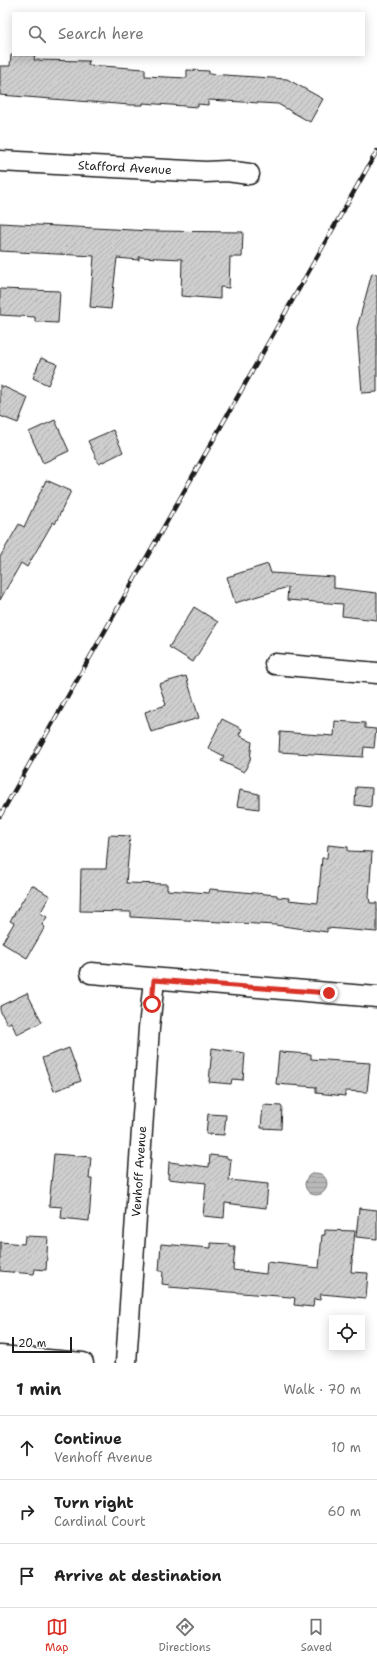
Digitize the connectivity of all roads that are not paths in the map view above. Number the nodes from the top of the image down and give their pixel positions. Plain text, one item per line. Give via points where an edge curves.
1 (0, 161) edge
2 (249, 174) dead end
3 (275, 664) dead end
4 (377, 673) edge
5 (91, 974) dead end
6 (154, 980) junction
7 (377, 997) edge
8 (0, 1356) edge
9 (83, 1363) edge
10 (126, 1363) edge

1 - 2 street, Stafford Avenue
3 - 4 street
5 - 6 street
6 - 7 street
6 - 10 street, Venhoff Avenue
8 - 9 street

